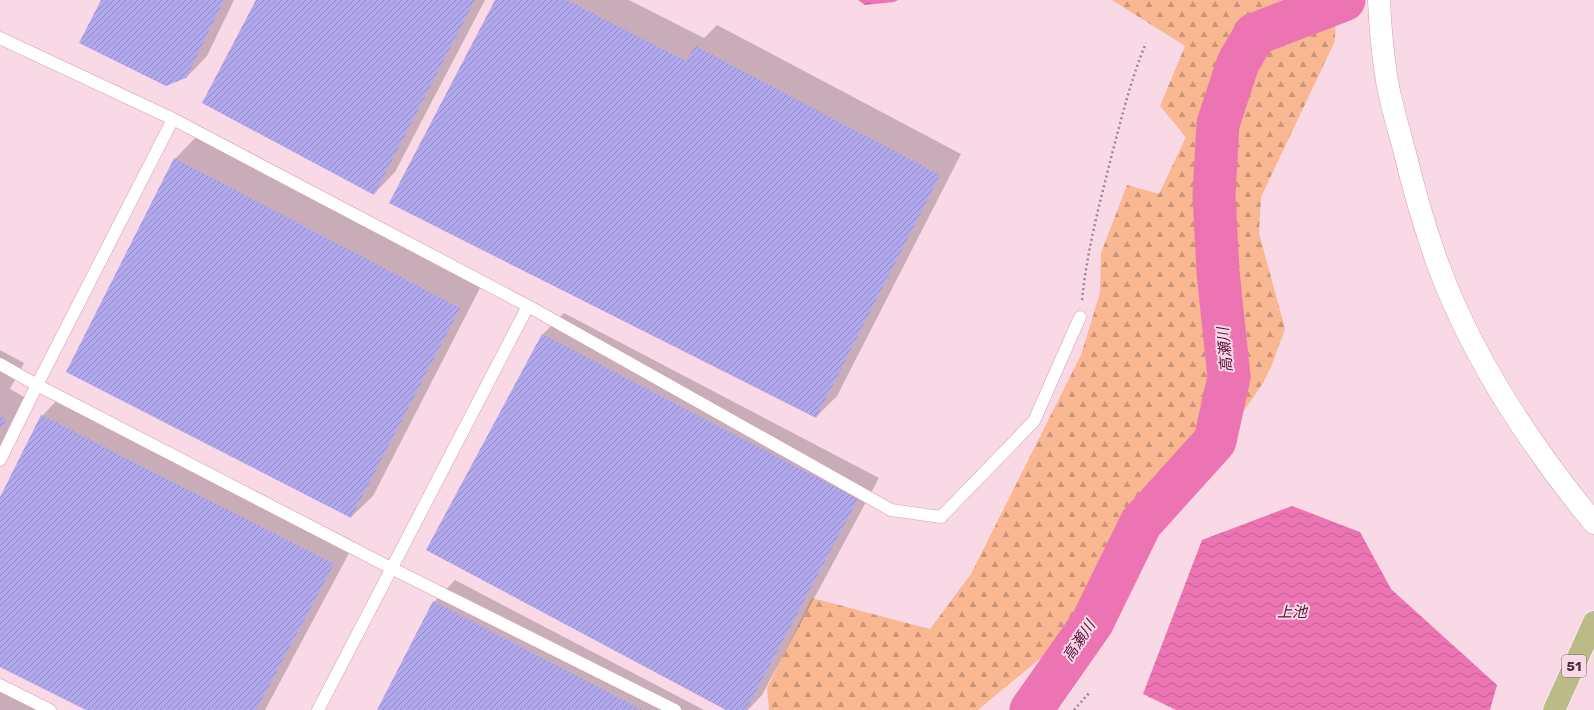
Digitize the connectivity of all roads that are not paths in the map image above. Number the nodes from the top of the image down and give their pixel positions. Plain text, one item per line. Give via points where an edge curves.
1 (1379, 0) edge
2 (0, 38) edge
3 (173, 119) junction
4 (528, 306) junction
5 (1080, 317) road end
6 (0, 364) edge
7 (37, 385) junction
8 (0, 460) edge
9 (1594, 523) edge
10 (391, 568) junction
11 (1594, 622) edge
12 (0, 685) edge
13 (50, 710) edge
14 (318, 710) edge
15 (675, 710) edge
16 (1554, 710) edge

1 - 9 street via 1387,82 1410,174 1437,262 1486,368 1526,434
2 - 3 lane
3 - 4 lane
3 - 7 lane
4 - 5 lane via 891,510 941,516 1034,421
4 - 10 lane
6 - 7 lane
7 - 8 lane
7 - 10 lane
10 - 14 lane
10 - 15 lane
11 - 16 main road, 51
12 - 13 lane

